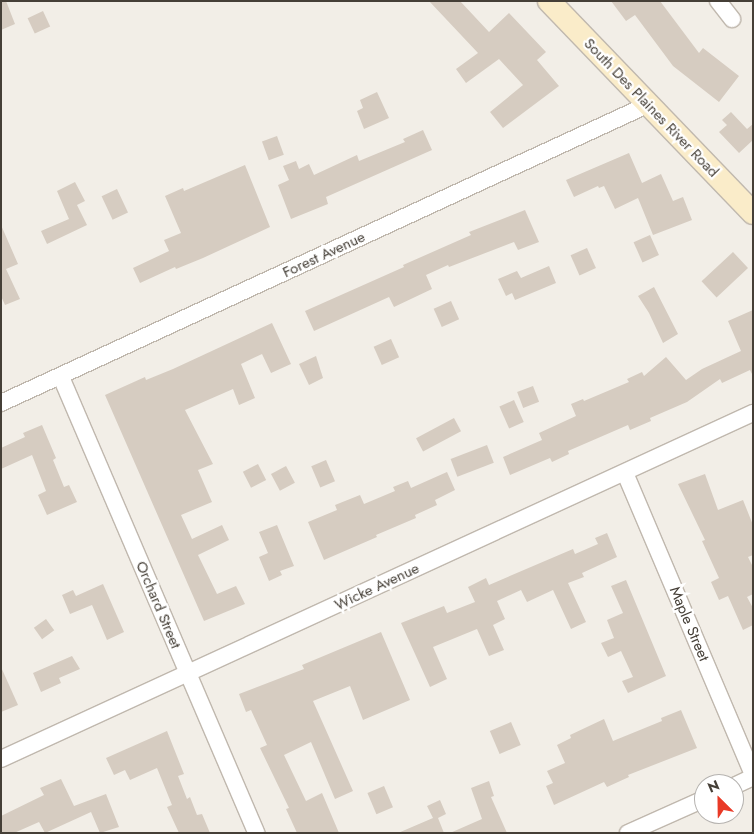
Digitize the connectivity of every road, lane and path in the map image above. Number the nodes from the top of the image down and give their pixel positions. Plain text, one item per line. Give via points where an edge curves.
1 (549, 1) edge
2 (718, 1) edge
3 (732, 19) dead end
4 (647, 105) junction
5 (753, 214) edge
6 (61, 377) junction
7 (1, 403) edge
8 (753, 413) edge
9 (625, 473) junction
10 (187, 674) junction
11 (1, 759) edge
12 (753, 776) edge
13 (694, 803) edge
14 (256, 833) edge
15 (628, 833) edge

1 - 4 main road, South Des Plaines River Road
2 - 3 street
4 - 5 main road, South Des Plaines River Road
4 - 6 street, Forest Avenue
6 - 7 street, Forest Avenue
6 - 10 street, Orchard Street
8 - 9 street, Wicke Avenue
9 - 10 street, Wicke Avenue
9 - 12 street, Maple Street
10 - 11 street, Wicke Avenue
10 - 14 street, Orchard Street
13 - 15 street

